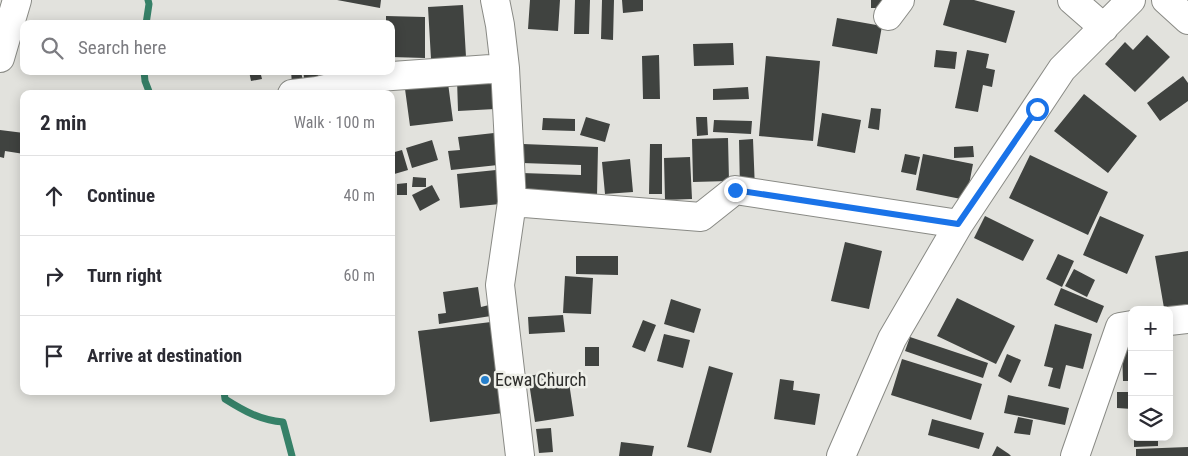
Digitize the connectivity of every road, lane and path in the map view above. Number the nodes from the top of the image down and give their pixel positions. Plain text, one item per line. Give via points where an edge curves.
1 (17, 0) edge
2 (495, 0) edge
3 (1072, 0) edge
4 (1131, 0) edge
5 (1166, 0) edge
6 (1188, 20) edge
7 (1104, 28) junction
8 (0, 58) edge
9 (505, 68) junction
10 (321, 90) edge
11 (512, 202) junction
12 (958, 224) junction
13 (1188, 319) edge
14 (1173, 321) edge
15 (1128, 326) edge
16 (520, 456) edge
17 (841, 456) edge
18 (1075, 456) edge

1 - 8 street
2 - 9 street
3 - 7 street
4 - 7 street
5 - 6 street
7 - 12 street via 1062,69
9 - 10 street via 378,77
9 - 11 street
11 - 12 street via 702,217 735,190
11 - 16 street via 500,285
12 - 17 street via 892,339
13 - 14 street
15 - 18 street via 1120,327

